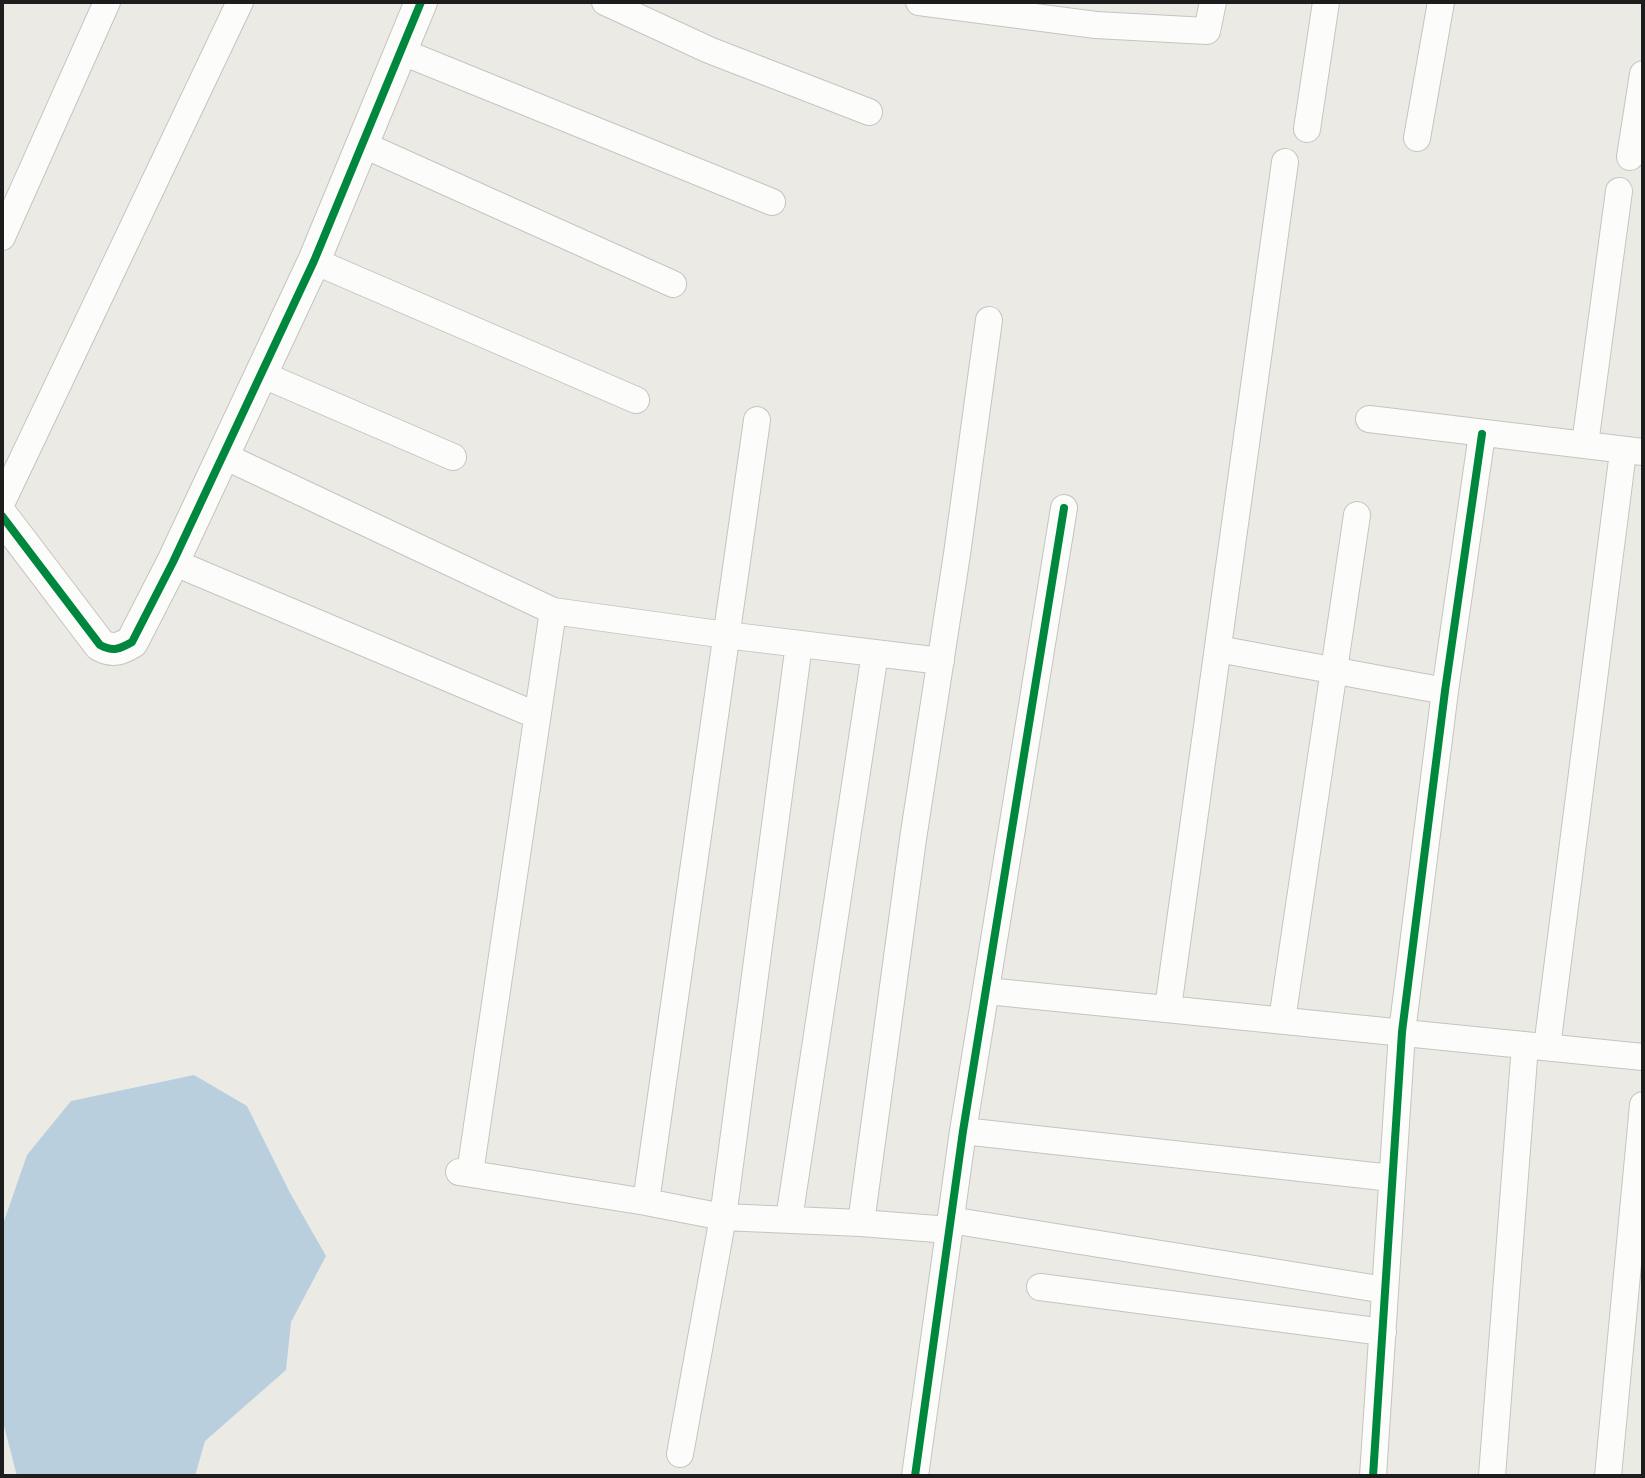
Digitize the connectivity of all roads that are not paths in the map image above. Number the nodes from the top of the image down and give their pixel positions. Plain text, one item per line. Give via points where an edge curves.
1 (107, 2) edge
2 (240, 2) edge
3 (421, 2) edge
4 (605, 2) edge
5 (919, 2) edge
6 (1213, 2) edge
7 (1326, 2) edge
8 (1441, 2) edge
9 (400, 51) junction
10 (1643, 74) edge
11 (869, 112) dead end
12 (1307, 129) dead end
13 (1417, 138) dead end
14 (364, 145) junction
15 (1630, 157) dead end
16 (1285, 162) dead end
17 (1619, 191) dead end
18 (772, 202) dead end
19 (2, 237) edge
20 (314, 261) junction
21 (673, 284) dead end
22 (989, 320) dead end
23 (261, 374) junction
24 (636, 400) dead end
25 (1369, 419) dead end
26 (757, 420) dead end
27 (1482, 434) junction
28 (1585, 444) junction
29 (1633, 452) edge
30 (222, 455) junction
31 (453, 457) dead end
32 (2, 502) edge
33 (1064, 508) dead end
34 (1357, 515) dead end
35 (2, 516) edge
36 (173, 562) junction
37 (553, 611) junction
38 (726, 635) junction
39 (799, 644) junction
40 (1218, 649) junction
41 (875, 653) junction
42 (941, 661) junction
43 (1334, 672) junction
44 (1445, 691) junction
45 (538, 713) junction
46 (987, 991) junction
47 (1168, 1008) junction
48 (1282, 1020) junction
49 (1402, 1032) junction
50 (1536, 1046) junction
51 (1643, 1057) edge
52 (1643, 1105) edge
53 (963, 1131) junction
54 (1392, 1178) junction
55 (646, 1202) junction
56 (723, 1217) junction
57 (789, 1219) junction
58 (861, 1223) junction
59 (950, 1225) junction
60 (1040, 1287) dead end
61 (1385, 1290) junction
62 (1383, 1332) junction
63 (680, 1454) dead end
64 (915, 1476) edge
65 (1373, 1476) edge
66 (1492, 1476) edge
67 (1608, 1476) edge

1 - 19 street
2 - 32 street
3 - 9 street
4 - 11 street via 709,50
5 - 6 street via 1096,25 1207,31
7 - 12 street
8 - 13 street
9 - 14 street
9 - 18 street
10 - 15 street
14 - 20 street
14 - 21 street
16 - 40 street
17 - 28 street
20 - 23 street
20 - 24 street
22 - 42 street
23 - 30 street
23 - 31 street
25 - 27 street
26 - 38 street
27 - 28 street
27 - 44 street
28 - 29 street
29 - 50 street
30 - 36 street
30 - 37 street
33 - 46 street
34 - 43 street
35 - 36 street via 89,633 109,650 132,642
36 - 45 street
37 - 38 street
37 - 45 street
38 - 39 street
38 - 55 street
39 - 41 street
39 - 56 street
40 - 43 street
40 - 47 street
41 - 42 street
41 - 57 street
42 - 58 street
43 - 44 street
43 - 48 street
44 - 49 street
45 - 55 street via 465,1173
46 - 47 street
46 - 53 street
47 - 48 street
48 - 49 street
49 - 50 street
49 - 54 street
50 - 51 street
50 - 66 street
52 - 67 street
53 - 54 street
53 - 59 street
54 - 61 street
55 - 56 street
56 - 57 street
56 - 63 street
57 - 58 street
58 - 59 street
59 - 61 street
59 - 64 street
60 - 62 street
61 - 62 street
62 - 65 street

